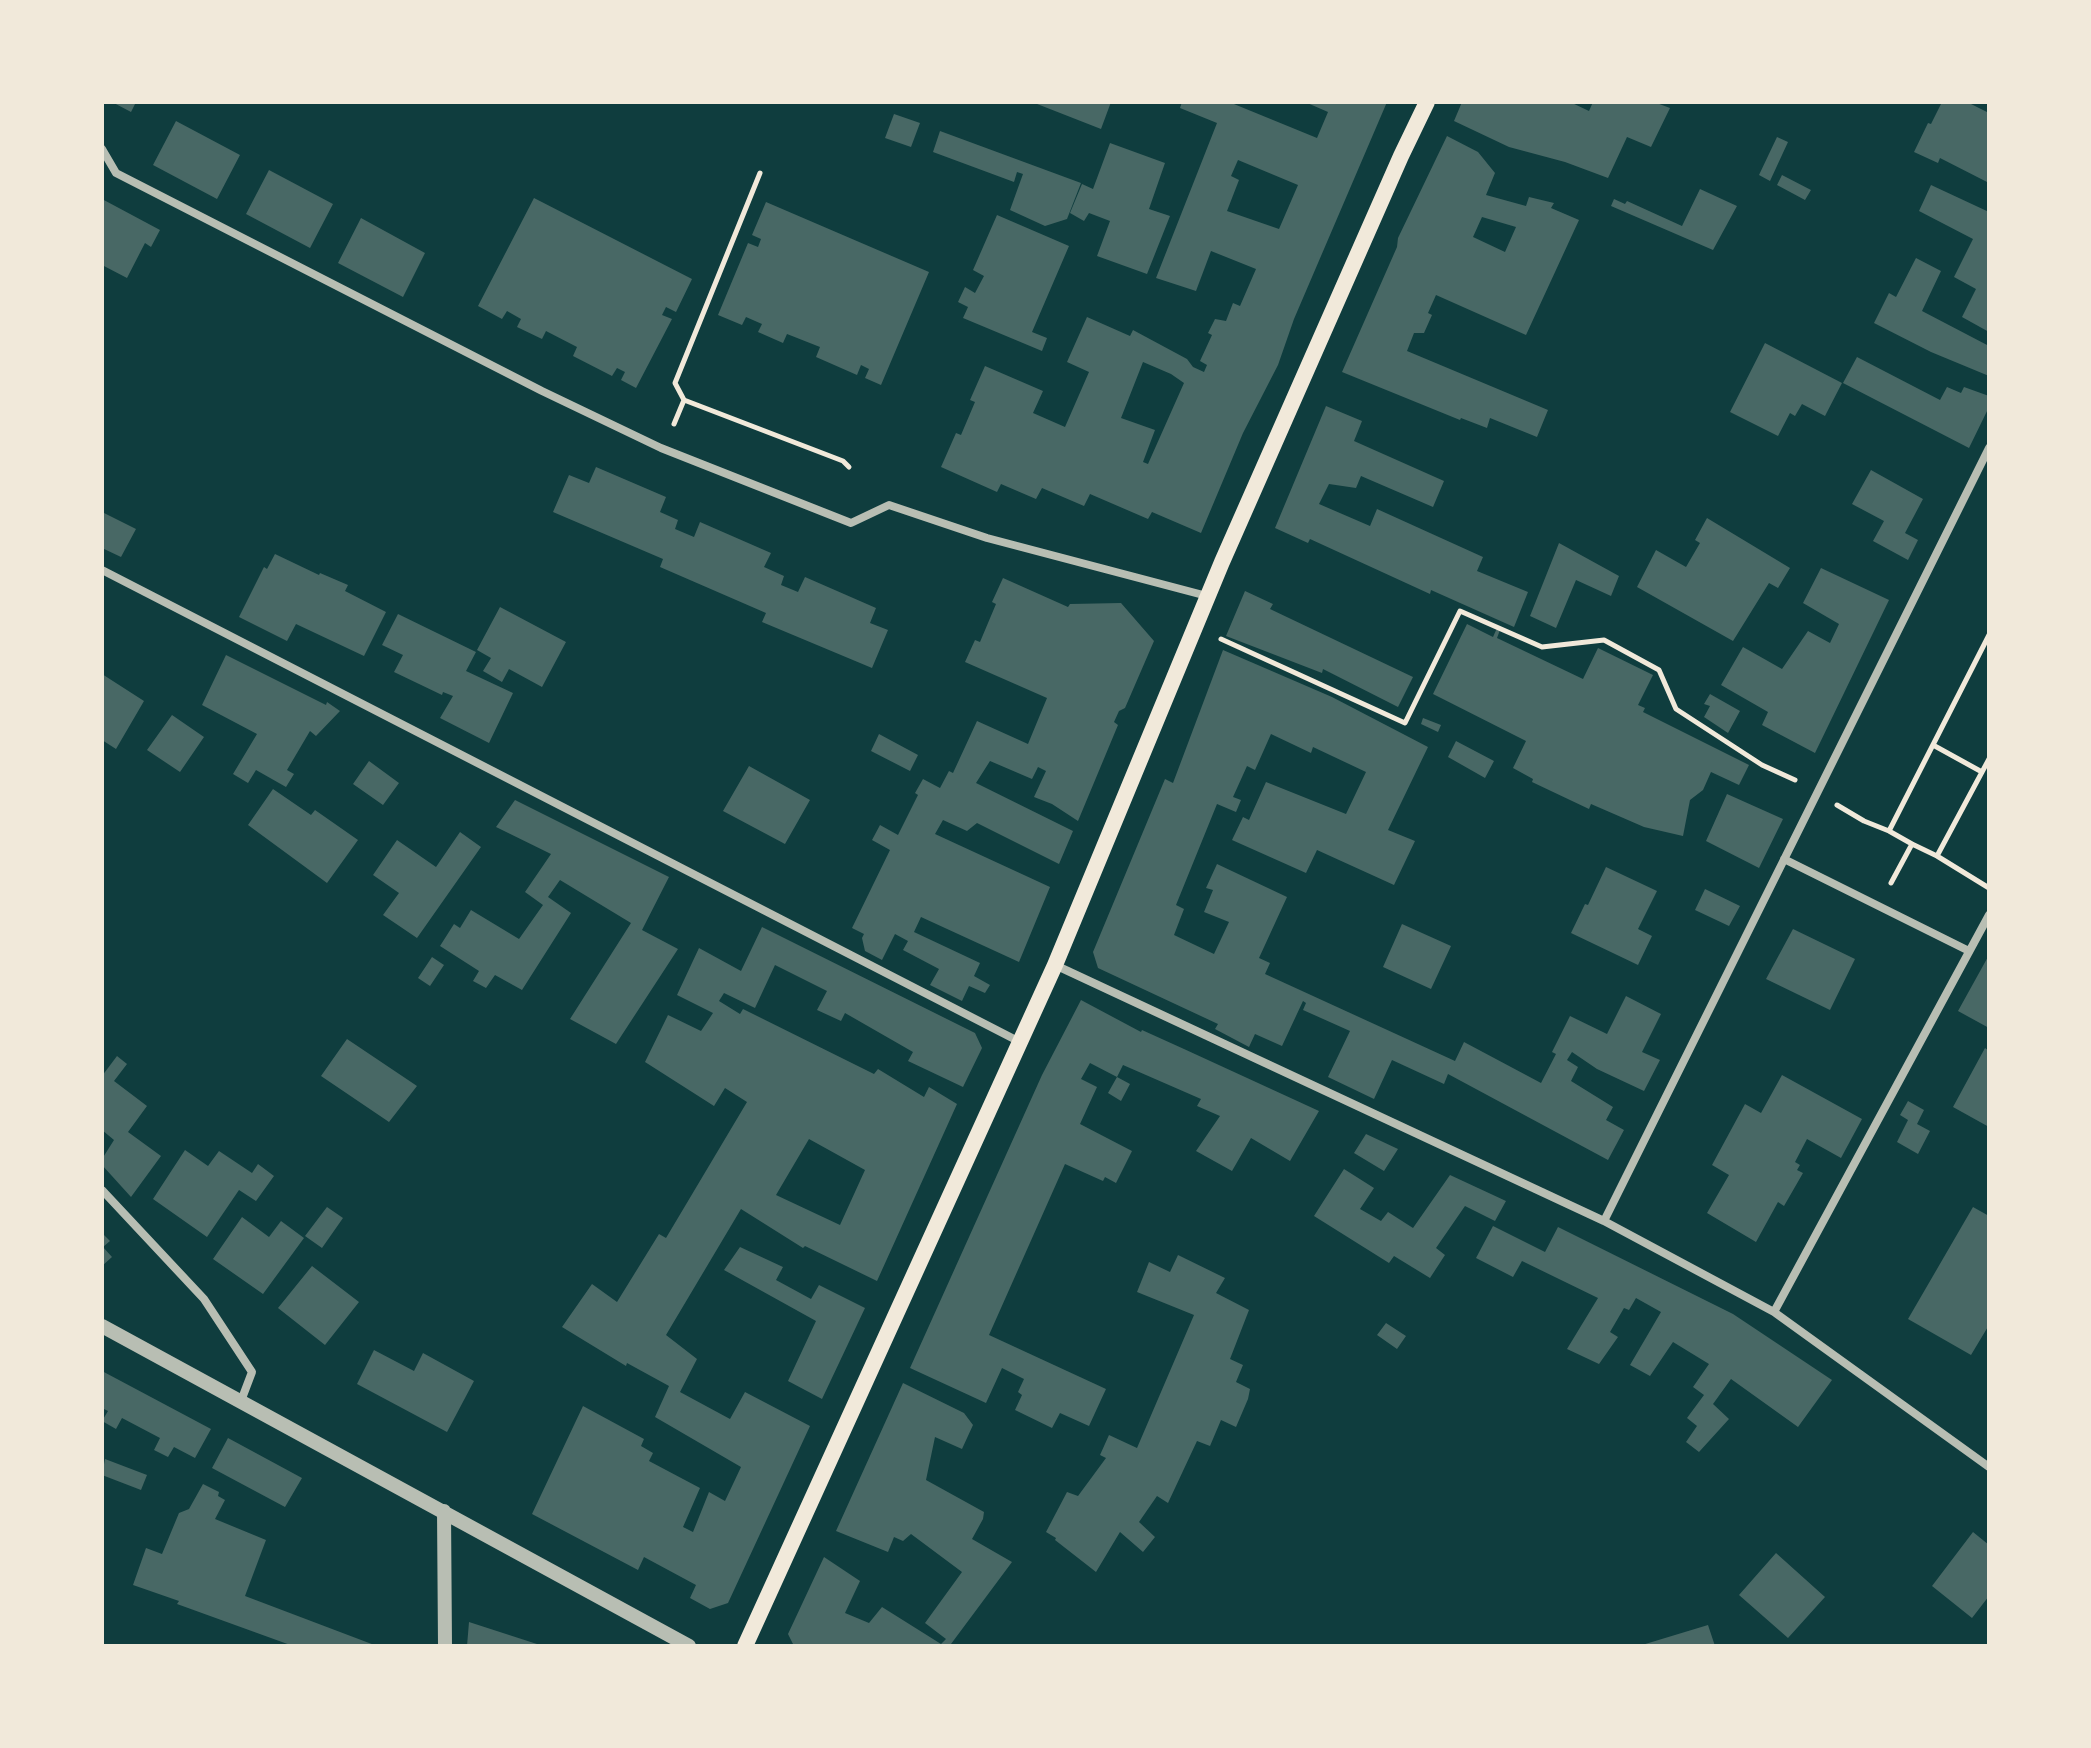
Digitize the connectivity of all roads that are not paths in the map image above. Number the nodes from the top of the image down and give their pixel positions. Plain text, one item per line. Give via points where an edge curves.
1 (1427, 102) edge
2 (102, 149) edge
3 (1989, 448) edge
4 (102, 570) edge
5 (1208, 596) junction
6 (1784, 859) junction
7 (1989, 915) edge
8 (1969, 951) junction
9 (1055, 965) junction
10 (1020, 1043) junction
11 (102, 1190) edge
12 (1604, 1221) junction
13 (1774, 1312) junction
14 (102, 1326) edge
15 (241, 1401) junction
16 (1989, 1467) edge
17 (444, 1511) junction
18 (445, 1646) edge
19 (689, 1646) edge
20 (745, 1646) edge

1 - 5 main road
2 - 5 street via 116,173 661,448 851,523 889,505 987,538
3 - 6 street
4 - 10 street
5 - 9 main road
6 - 8 street
6 - 12 street
7 - 8 street
8 - 13 street
9 - 10 main road
9 - 12 street
10 - 20 main road
11 - 15 street via 204,1299 252,1372
12 - 13 street
13 - 16 street
14 - 15 street
15 - 17 street
17 - 18 street
17 - 19 street

